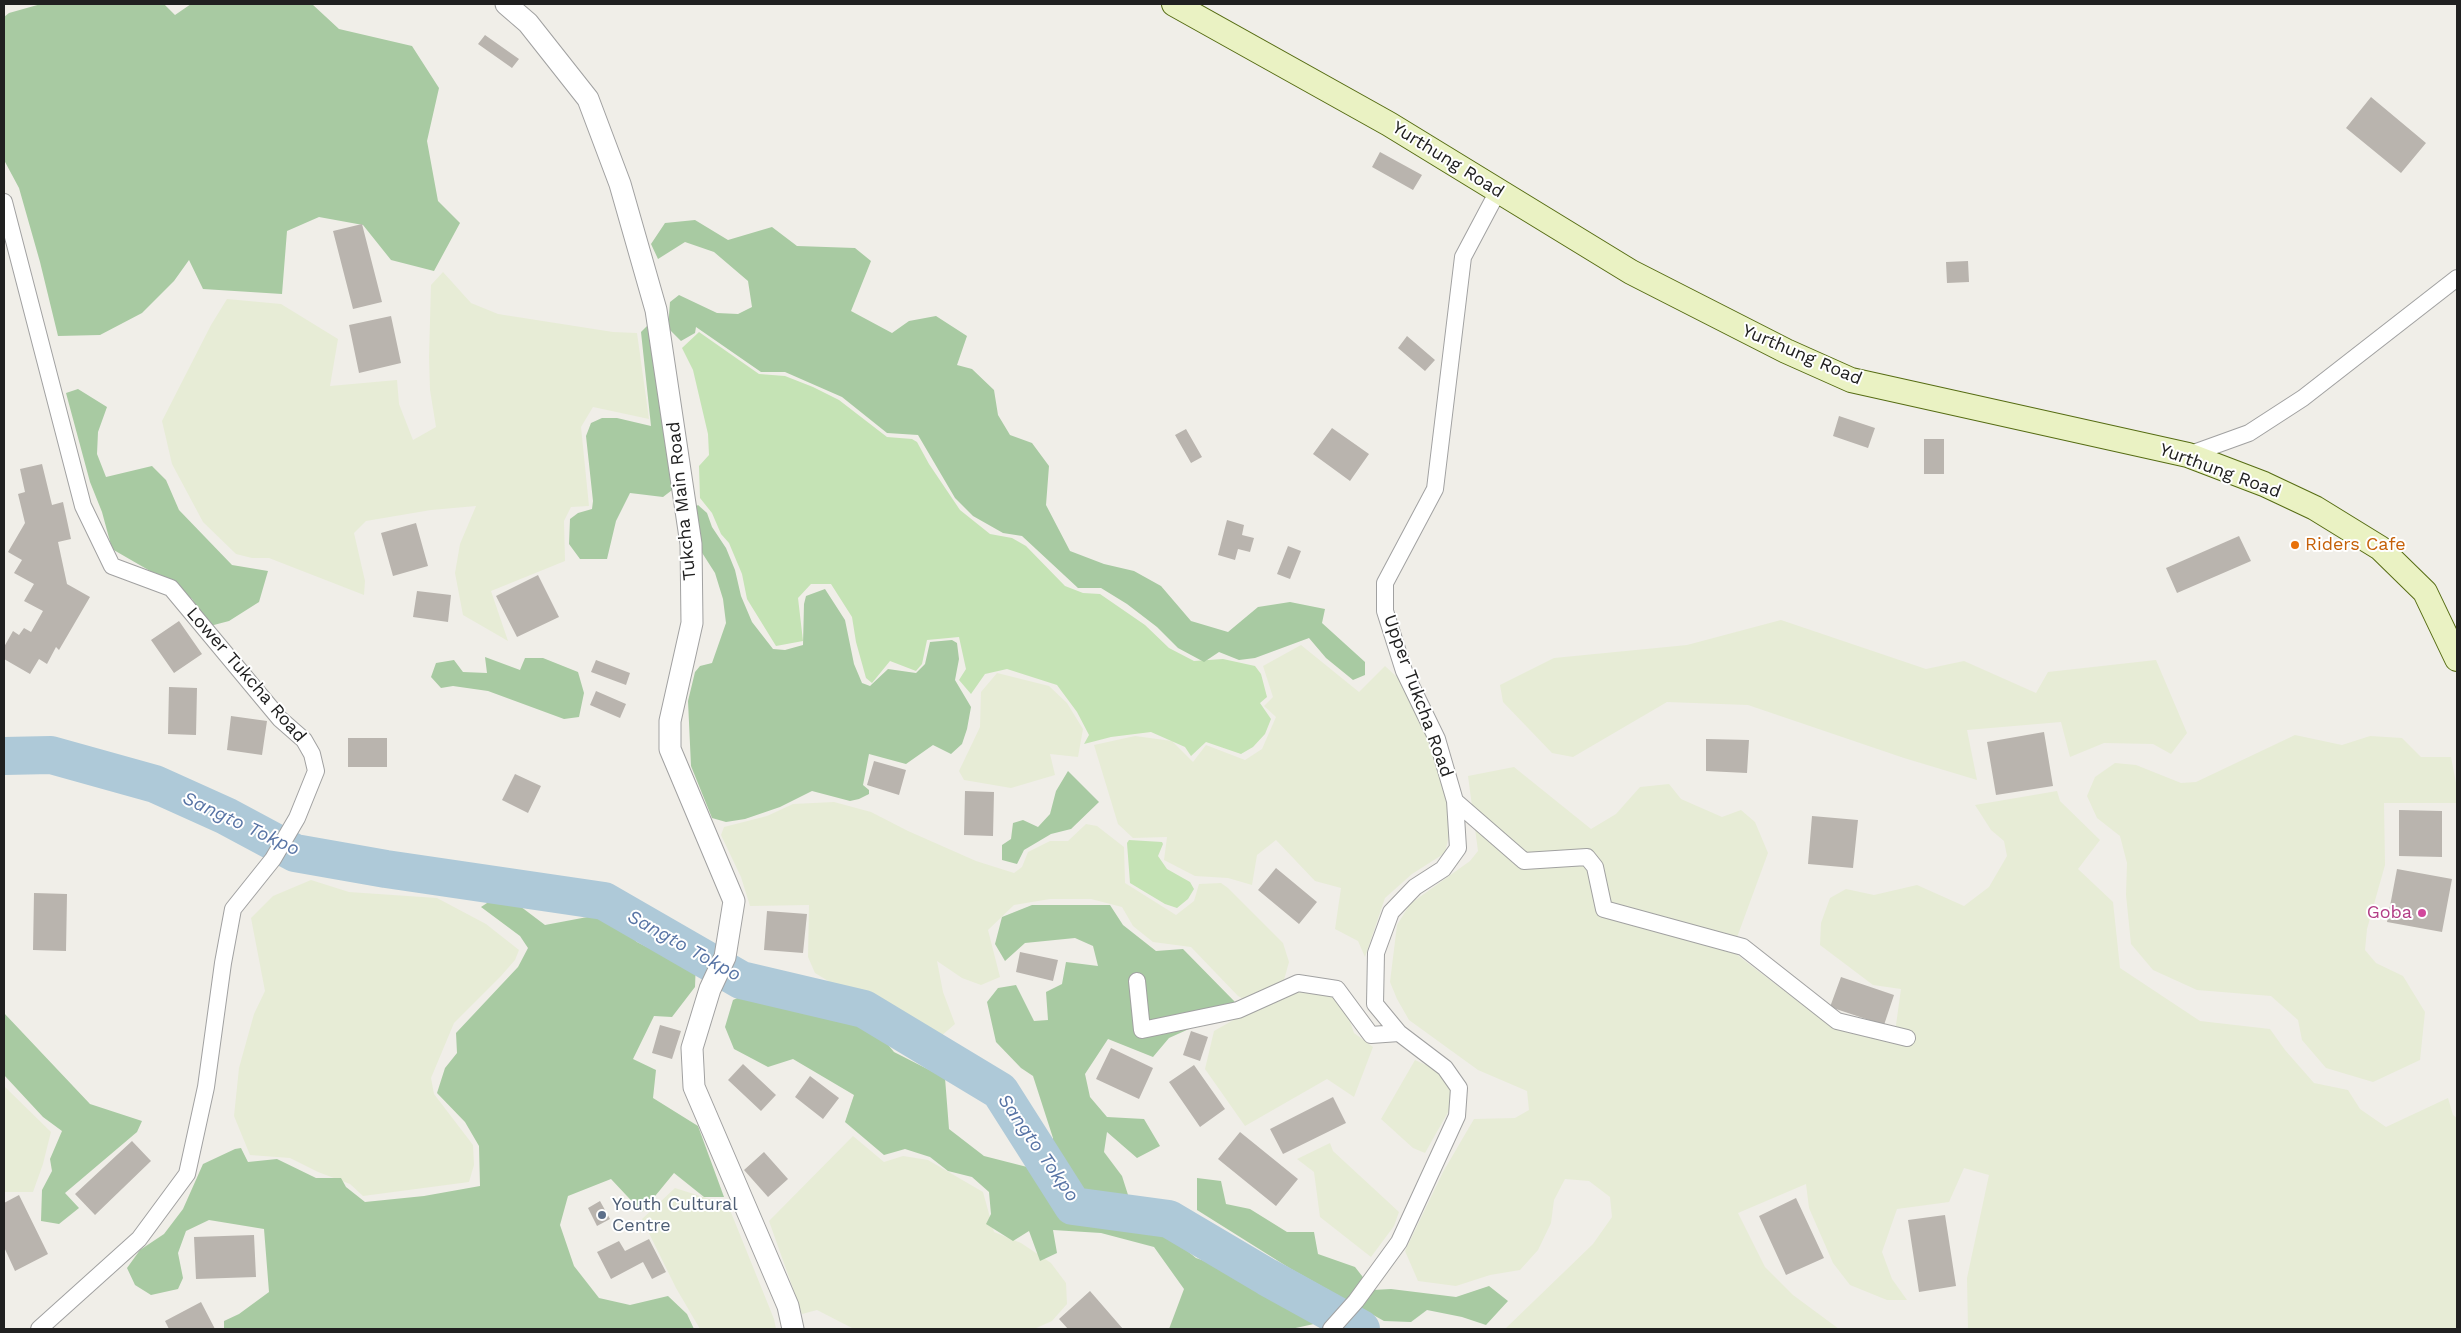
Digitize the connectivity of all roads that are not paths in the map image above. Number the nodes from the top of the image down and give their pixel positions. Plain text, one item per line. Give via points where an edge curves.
1 (506, 4) edge
2 (1174, 4) edge
3 (1498, 190) junction
4 (4, 202) edge
5 (2457, 278) edge
6 (2188, 455) junction
7 (2457, 659) edge
8 (1455, 801) junction
9 (1137, 981) dead end
10 (1399, 1033) junction
11 (1907, 1038) dead end
12 (39, 1329) edge
13 (792, 1329) edge
14 (1331, 1329) edge

1 - 13 street, Tukcha Main Road via 528,23 588,98 620,184 656,310 690,544 692,623 670,721 670,749 734,901 726,956 710,989 692,1048 694,1087 788,1306
2 - 3 main road, Yurthung Road via 1389,124
3 - 6 main road, Yurthung Road via 1631,272 1762,339 1852,380
3 - 8 street, Upper Tukcha Road via 1463,257 1435,489 1385,583 1385,611 1404,670 1437,739
4 - 12 street, Lower Tukcha Road via 83,506 112,566 172,588 280,719 304,740 316,771 298,818 273,859 233,909 206,1087 187,1174 140,1239
5 - 6 street via 2303,398 2249,434
6 - 7 main road, Yurthung Road via 2264,484 2315,508 2380,548 2425,592
8 - 10 street, Upper Tukcha Road via 1458,848 1443,869 1415,887 1391,912 1376,953 1375,1004
8 - 11 street via 1524,860 1587,857 1595,867 1604,909 1743,947 1837,1021
9 - 10 street via 1142,1030 1238,1010 1298,982 1337,989 1371,1035
10 - 14 street, Upper Tukcha Road via 1445,1068 1459,1088 1457,1116 1399,1242

